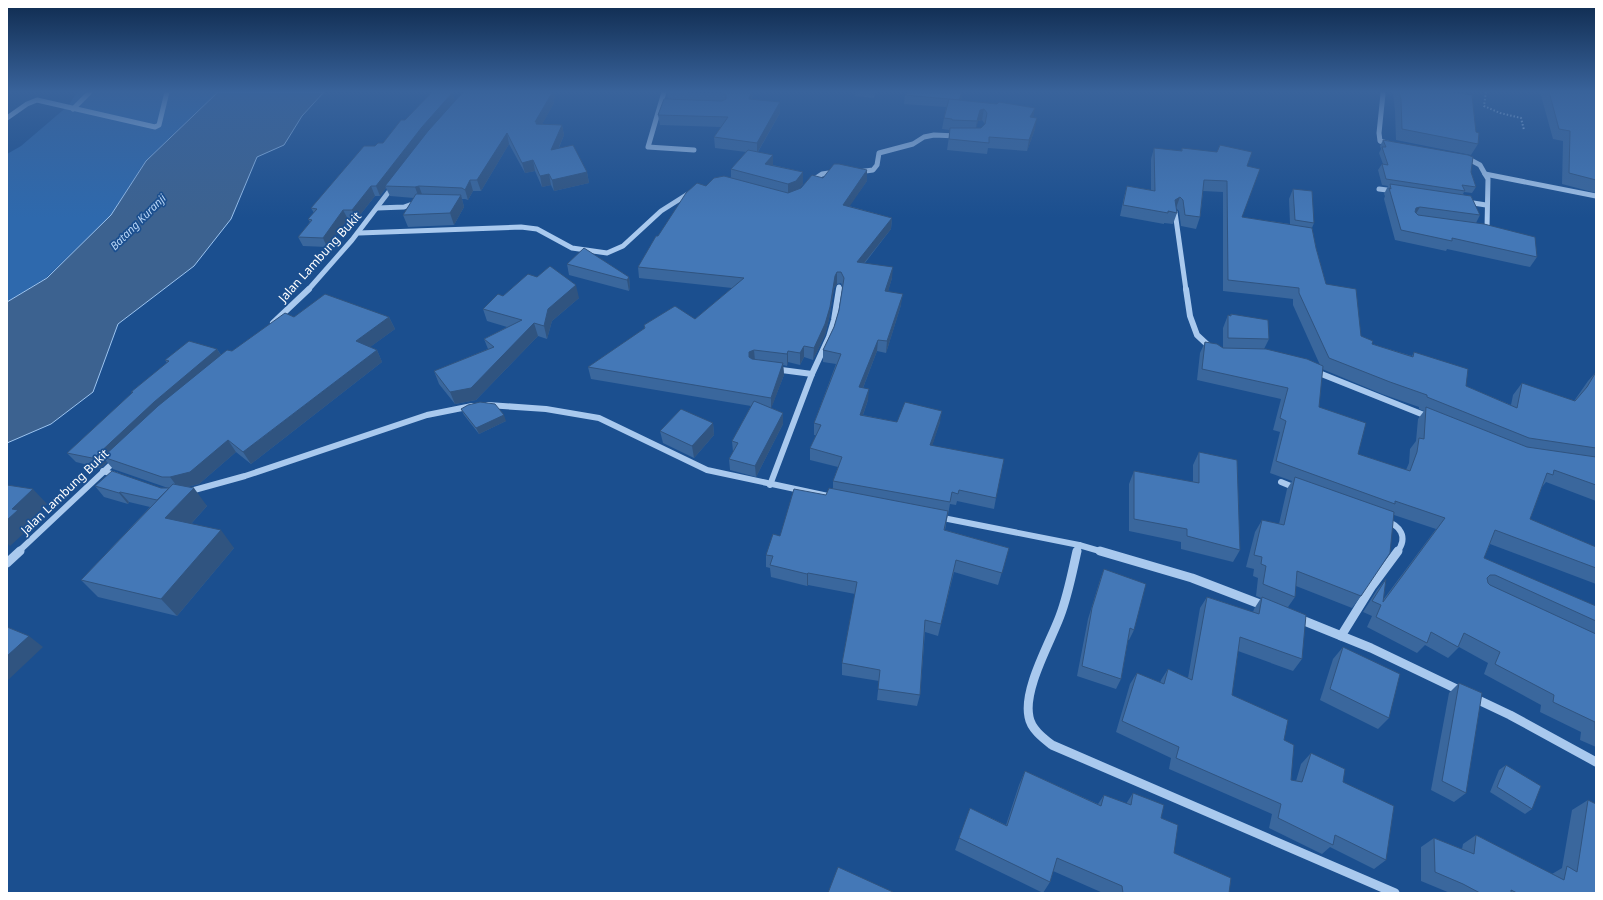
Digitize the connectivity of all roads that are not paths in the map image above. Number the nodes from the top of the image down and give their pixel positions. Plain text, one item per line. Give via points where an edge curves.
1 (652, 134) edge
2 (1379, 134) edge
3 (964, 136) edge
4 (1393, 144) edge
5 (694, 150) dead end
6 (1461, 155) edge
7 (843, 172) edge
8 (850, 172) edge
9 (1485, 174) junction
10 (398, 180) edge
11 (1379, 188) dead end
12 (695, 190) edge
13 (805, 190) edge
14 (1402, 192) edge
15 (1596, 196) edge
16 (423, 201) edge
17 (1464, 202) edge
18 (1486, 205) junction
19 (377, 208) junction
20 (1175, 212) edge
21 (1473, 230) edge
22 (359, 233) junction
23 (839, 287) dead end
24 (269, 327) edge
25 (1218, 355) edge
26 (768, 368) edge
27 (1309, 370) edge
28 (812, 374) junction
29 (1438, 420) edge
30 (120, 456) edge
31 (103, 471) junction
32 (126, 479) edge
33 (1281, 482) dead end
34 (770, 484) junction
35 (1303, 491) edge
36 (180, 494) edge
37 (838, 498) edge
38 (930, 515) edge
39 (1379, 518) edge
40 (1079, 545) junction
41 (7, 563) edge
42 (1270, 608) edge
43 (1292, 616) edge
44 (1341, 636) junction
45 (1596, 762) edge
46 (1395, 893) edge

1 - 5 street via 648,147
2 - 4 street via 1380,141
3 - 8 street via 924,137 913,144 879,153 877,165 873,170
6 - 9 street via 1484,168
7 - 13 street via 829,171 818,175
9 - 15 street
9 - 18 street via 1488,179
10 - 19 street, Jalan Lambung Bukit
11 - 14 street
12 - 22 street via 661,211 623,246 607,253 572,248 537,229 521,227
16 - 19 street via 404,207
17 - 18 street
18 - 21 street via 1487,228 1481,231
19 - 22 street, Jalan Lambung Bukit
20 - 25 street via 1190,316 1197,335
22 - 24 street, Jalan Lambung Bukit via 313,285
23 - 28 street via 834,320
26 - 28 street
27 - 29 street
28 - 34 street
30 - 31 street, Jalan Lambung Bukit
31 - 32 street
31 - 41 street, Jalan Lambung Bukit
33 - 35 street
34 - 36 street via 707,470 599,418 546,408 482,404 427,414 245,476
34 - 37 street
38 - 40 street
39 - 44 street via 1394,523 1402,533 1401,547 1372,586
40 - 42 street via 1192,578
40 - 46 street via 1060,615 1029,701 1030,717 1036,732 1052,745
43 - 44 street
44 - 45 street via 1510,716

